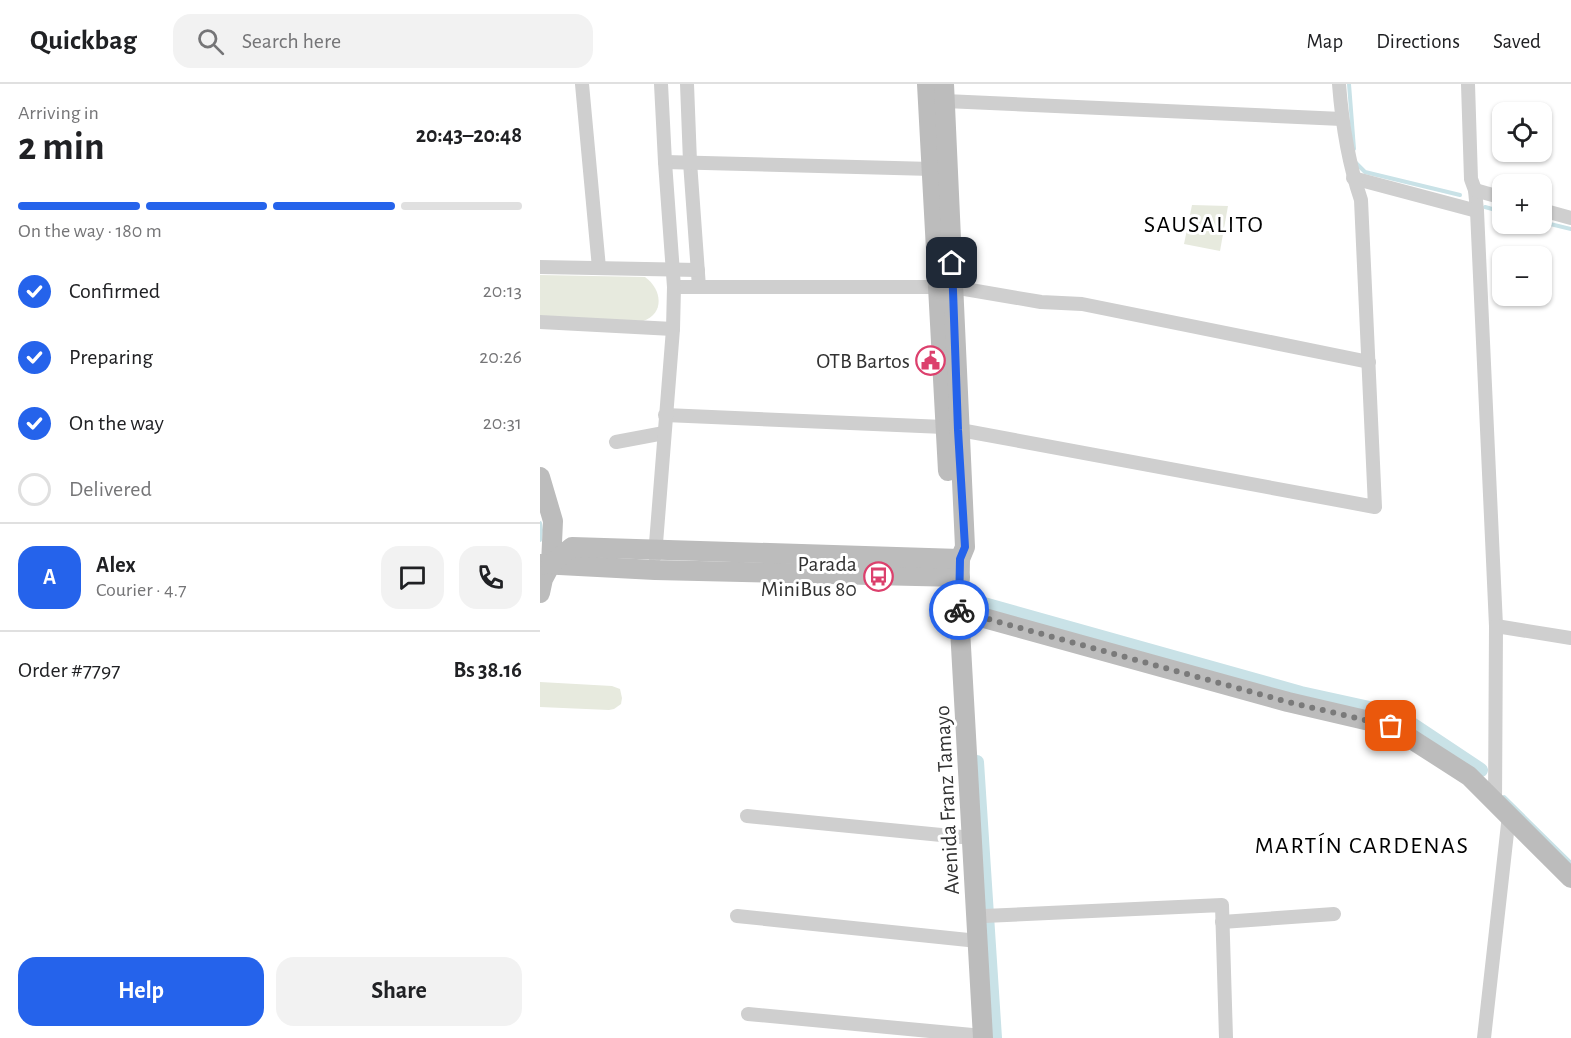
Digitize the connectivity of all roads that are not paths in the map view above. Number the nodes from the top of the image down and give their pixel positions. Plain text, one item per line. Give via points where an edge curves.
1 (582, 84) edge
2 (661, 84) edge
3 (687, 84) edge
4 (927, 84) edge
5 (1340, 84) edge
6 (1468, 84) edge
7 (944, 92) edge
8 (1342, 119) junction
9 (665, 162) junction
10 (690, 162) junction
11 (932, 169) junction
12 (1353, 178) junction
13 (1475, 190) junction
14 (1492, 195) edge
15 (1477, 211) junction
16 (1552, 213) edge
17 (1571, 218) edge
18 (540, 267) edge
19 (599, 268) junction
20 (674, 270) junction
21 (698, 270) junction
22 (946, 286) junction
23 (674, 287) junction
24 (699, 287) junction
25 (540, 322) edge
26 (673, 328) junction
27 (1369, 362) junction
28 (665, 416) junction
29 (951, 428) junction
30 (664, 433) junction
31 (616, 442) dead end
32 (540, 477) edge
33 (655, 561) junction
34 (545, 564) edge
35 (960, 568) junction
36 (540, 593) edge
37 (959, 611) junction
38 (1496, 626) junction
39 (1571, 638) edge
40 (1502, 809) junction
41 (747, 816) dead end
42 (972, 838) junction
43 (1571, 878) edge
44 (1334, 914) dead end
45 (737, 916) dead end
46 (976, 919) junction
47 (1222, 921) junction
48 (978, 941) junction
49 (748, 1014) dead end
50 (983, 1037) edge
51 (1226, 1038) edge
52 (1484, 1038) edge

1 - 19 street
2 - 9 street
3 - 10 street
4 - 11 street, Avenida Franz Tamayo
5 - 8 street
6 - 13 street via 1471,179
7 - 8 street
7 - 22 street, Avenida Franz Tamayo
8 - 12 street
9 - 10 street
9 - 20 street
10 - 11 street
10 - 21 street
11 - 22 street, Avenida Franz Tamayo
12 - 15 street
12 - 27 street via 1361,200
13 - 14 street
13 - 15 street
15 - 38 street
16 - 17 street
18 - 19 street
19 - 20 street
20 - 21 street
20 - 23 street
21 - 24 street
22 - 24 street
22 - 27 street via 1041,302 1082,304
22 - 29 street, Avenida Franz Tamayo
23 - 24 street
23 - 26 street
25 - 26 street
26 - 28 street
27 - 29 street via 1375,507
28 - 29 street
28 - 30 street
29 - 35 street, Avenida Franz Tamayo via 954,549
30 - 31 street
30 - 33 street
32 - 34 street via 553,521
33 - 34 street
33 - 35 street
34 - 36 street
35 - 37 street, Avenida Franz Tamayo
37 - 40 street via 1288,702 1391,726 1469,776
37 - 42 street, Avenida Franz Tamayo
38 - 39 street
38 - 40 street
40 - 43 street
40 - 52 street
41 - 42 street
42 - 46 street, Avenida Franz Tamayo
44 - 47 street
45 - 48 street
46 - 47 street via 1222,905
46 - 48 street, Avenida Franz Tamayo
47 - 51 street
48 - 50 street, Avenida Franz Tamayo
49 - 50 street

